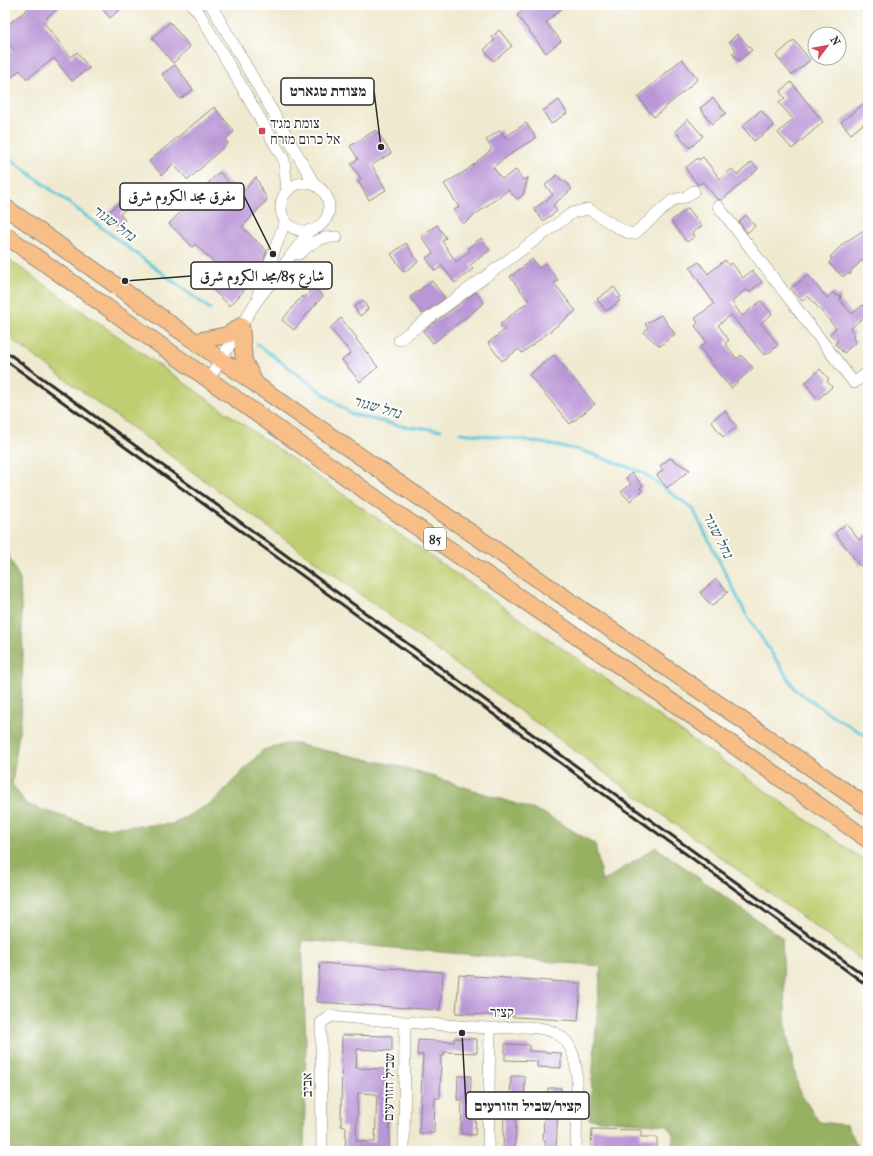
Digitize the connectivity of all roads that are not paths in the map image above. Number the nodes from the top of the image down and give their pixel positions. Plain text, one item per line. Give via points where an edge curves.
1 (192, 5) edge
2 (211, 5) edge
3 (314, 186) junction
4 (288, 191) junction
5 (694, 191) dead end
6 (718, 206) dead end
7 (5, 207) edge
8 (285, 222) junction
9 (310, 230) junction
10 (5, 235) edge
11 (337, 237) dead end
12 (278, 274) junction
13 (254, 305) junction
14 (241, 326) junction
15 (399, 340) dead end
16 (197, 341) junction
17 (222, 358) junction
18 (868, 372) edge
19 (209, 379) junction
20 (254, 383) junction
21 (868, 808) edge
22 (868, 840) edge
23 (323, 1020) joint
24 (405, 1023) junction
25 (490, 1028) junction
26 (322, 1151) edge
27 (404, 1151) edge
28 (488, 1151) edge
29 (576, 1151) edge

1 - 4 street via 284,160
2 - 3 street
3 - 4 street via 299,184
3 - 9 street via 326,196 328,211 321,225
4 - 8 street via 282,199 281,207
5 - 15 street via 686,197 673,200 634,234 626,233 588,209 572,213
6 - 18 street via 854,382
7 - 16 highway, 85
8 - 9 street via 299,231
8 - 13 street
9 - 12 street
10 - 19 highway, 85
11 - 12 street via 326,236 312,242
12 - 13 street
13 - 14 street
14 - 16 highway via 228,335
14 - 17 street
14 - 20 highway via 244,361
16 - 17 highway, 85
17 - 19 street
17 - 20 highway, 85
19 - 22 highway, 85 via 408,521
20 - 21 highway, 85
23 - 24 street, קציר via 331,1016
23 - 26 street, אביב via 320,1023
24 - 25 street, קציר
24 - 27 street, שביל הזורעים
25 - 28 street
25 - 29 street, קציר via 545,1030 557,1034 568,1042 574,1055 577,1075

